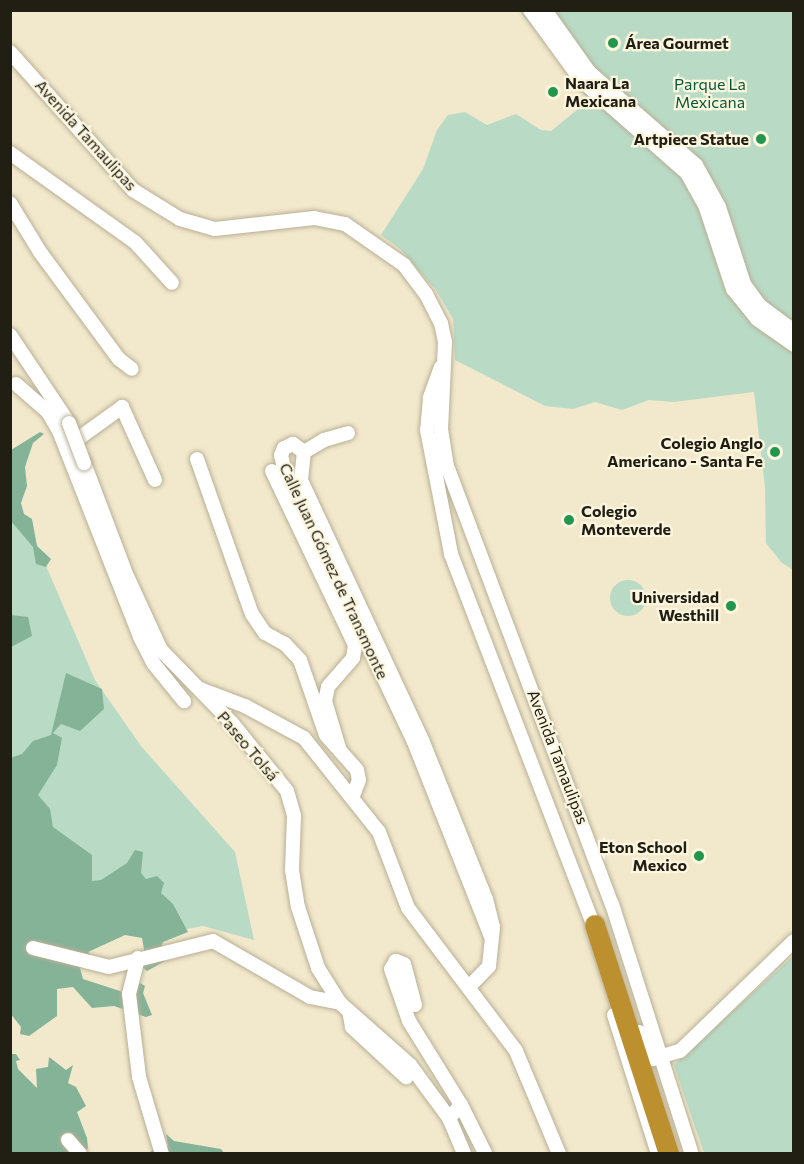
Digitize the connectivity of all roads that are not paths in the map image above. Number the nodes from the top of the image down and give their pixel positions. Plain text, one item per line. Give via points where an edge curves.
1 (530, 10) edge
2 (545, 10) edge
3 (10, 52) edge
4 (10, 153) edge
5 (697, 177) junction
6 (10, 203) edge
7 (172, 283) dead end
8 (794, 331) edge
9 (10, 335) edge
10 (794, 345) edge
11 (444, 360) junction
12 (31, 366) junction
13 (132, 369) dead end
14 (13, 382) edge
15 (348, 433) dead end
16 (66, 447) junction
17 (304, 452) junction
18 (197, 459) dead end
19 (272, 471) dead end
20 (155, 480) dead end
21 (474, 546) junction
22 (451, 554) junction
23 (195, 687) junction
24 (184, 701) dead end
25 (340, 753) junction
26 (352, 798) junction
27 (481, 901) junction
28 (595, 925) junction
29 (794, 941) edge
30 (33, 948) dead end
31 (138, 958) junction
32 (469, 987) junction
33 (415, 1005) dead end
34 (345, 1007) junction
35 (660, 1059) junction
36 (412, 1076) junction
37 (461, 1105) junction
38 (449, 1118) junction
39 (68, 1140) dead end
40 (485, 1153) edge
41 (80, 1154) edge
42 (162, 1154) edge
43 (458, 1154) edge
44 (464, 1154) edge
45 (559, 1154) edge
46 (658, 1154) edge
47 (669, 1154) edge
48 (692, 1154) edge

1 - 5 street via 581,80
2 - 5 street via 589,72 691,159
3 - 11 street, Avenida Tamaulipas via 133,190 180,219 215,229 314,218 345,224 379,244 404,265 426,294 441,323
4 - 7 street via 135,242
5 - 8 street via 719,207 744,284 767,313
5 - 10 street via 734,289 758,319
6 - 13 street via 40,252 119,359
9 - 12 street, Paseo Tolsá
11 - 21 street, Avenida Tamaulipas via 441,429
11 - 22 street, Avenida Tamaulipas via 430,398 427,430
12 - 14 street
12 - 23 street, Paseo Tolsá, bridge via 69,423 127,576 161,650
14 - 16 street via 48,412
15 - 17 street via 324,440
16 - 20 street via 122,407
16 - 24 street via 140,637 154,664
17 - 27 street, Calle Juan Gómez de Transmonte via 301,480 423,742
17 - 27 street, Calle Juan Gómez de Transmonte via 293,444 284,448 284,468 414,742
18 - 25 street via 252,614 265,633 285,644 300,660 315,712
19 - 25 street via 355,645 353,658 328,687 325,701
21 - 22 street
21 - 35 street, Avenida Tamaulipas via 563,766 612,904
22 - 28 street, Avenida Tamaulipas
23 - 26 street via 245,706 304,738
23 - 34 street, Paseo Tolsá via 232,723 287,791 294,816 292,870 298,907 318,968
25 - 26 street via 359,775
26 - 32 street via 379,832 408,908
27 - 32 street, Calle Juan Gómez de Transmonte via 493,927 489,966
28 - 35 street via 610,944 648,1054
28 - 46 street, Avenida Tamaulipas via 609,1000
28 - 47 highway
29 - 35 street via 680,1051
30 - 31 street via 109,967
31 - 34 street via 213,941 310,997
31 - 42 street via 129,994 139,1077
32 - 45 street via 516,1051
33 - 37 street via 404,964 396,961 391,969 409,1021
34 - 36 street, Paseo Tolsá
35 - 48 street, Avenida Tamaulipas
36 - 38 street, Paseo Tolsá
36 - 43 street
37 - 38 street
37 - 40 street
38 - 44 street, Paseo Tolsá
39 - 41 street

